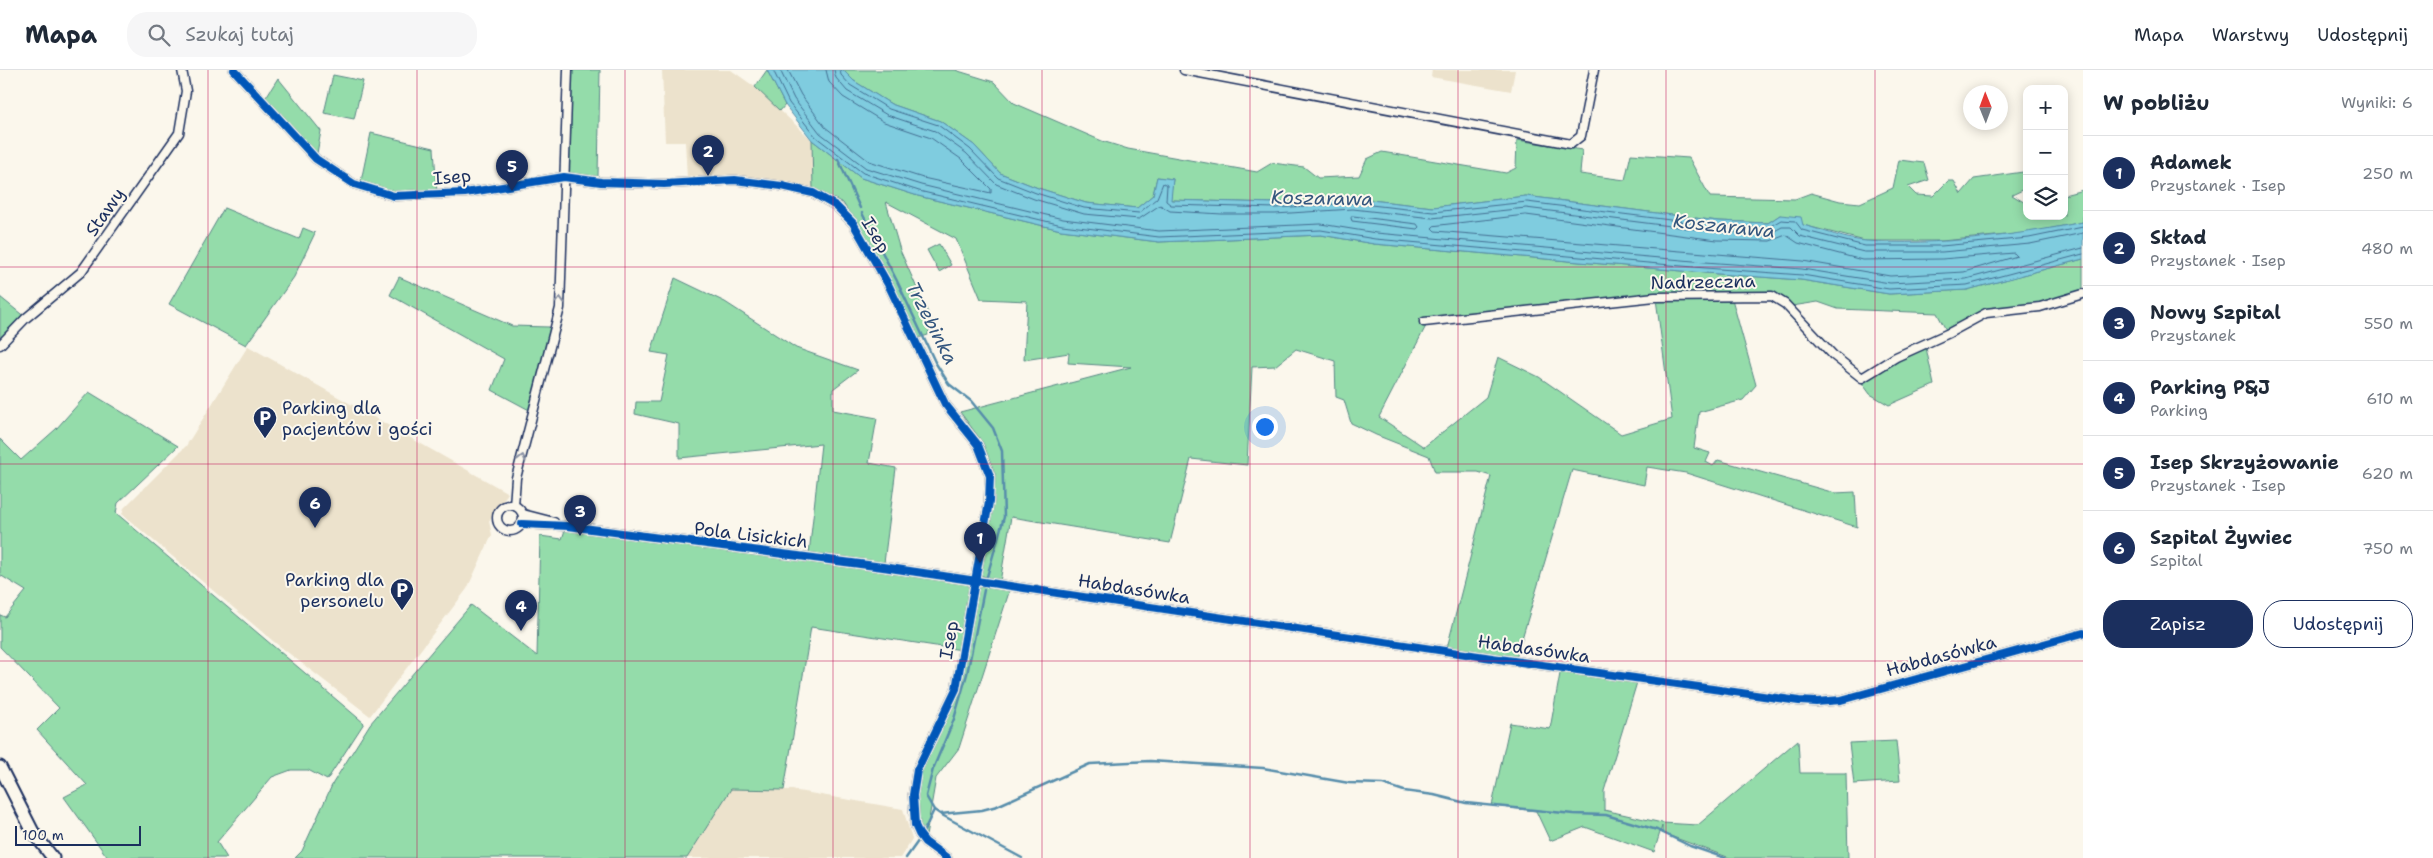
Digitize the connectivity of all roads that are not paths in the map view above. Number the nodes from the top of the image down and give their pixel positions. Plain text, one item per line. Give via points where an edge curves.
1 (182, 70) edge
2 (234, 70) edge
3 (568, 70) edge
4 (1184, 70) edge
5 (1594, 70) edge
6 (564, 177) junction
7 (2083, 294) edge
8 (1424, 322) dead end
9 (0, 345) edge
10 (514, 506) junction
11 (523, 514) junction
12 (522, 524) junction
13 (568, 526) junction
14 (975, 582) junction
15 (2083, 633) edge
16 (0, 767) edge
17 (53, 858) edge
18 (947, 858) edge

1 - 9 street, Stawy via 186,91 179,133 82,272 26,318
2 - 6 street, Isep via 316,159 354,184 394,196 465,193
3 - 6 street
4 - 5 street via 1571,144 1581,136
10 -> 6 street via 516,478 560,308
6 - 14 street, Isep via 664,184 735,180 813,193 836,206 853,223 889,286 945,404 978,445 990,476 990,502
7 - 8 street, Nadrzeczna via 2040,307 1986,313 1949,334 1896,357 1862,378 1833,355 1785,304 1772,296 1655,297
10 - 11 street
10 - 12 street via 506,506 499,511 498,524 512,532
11 - 12 street
11 - 13 street, Pola Lisickich
12 - 13 street, Pola Lisickich
13 - 14 street, Pola Lisickich
14 - 15 street, Habdasówka via 1816,702 1840,700
14 - 18 street, Isep via 956,689 917,770 913,795 919,834
16 - 17 street via 33,832

